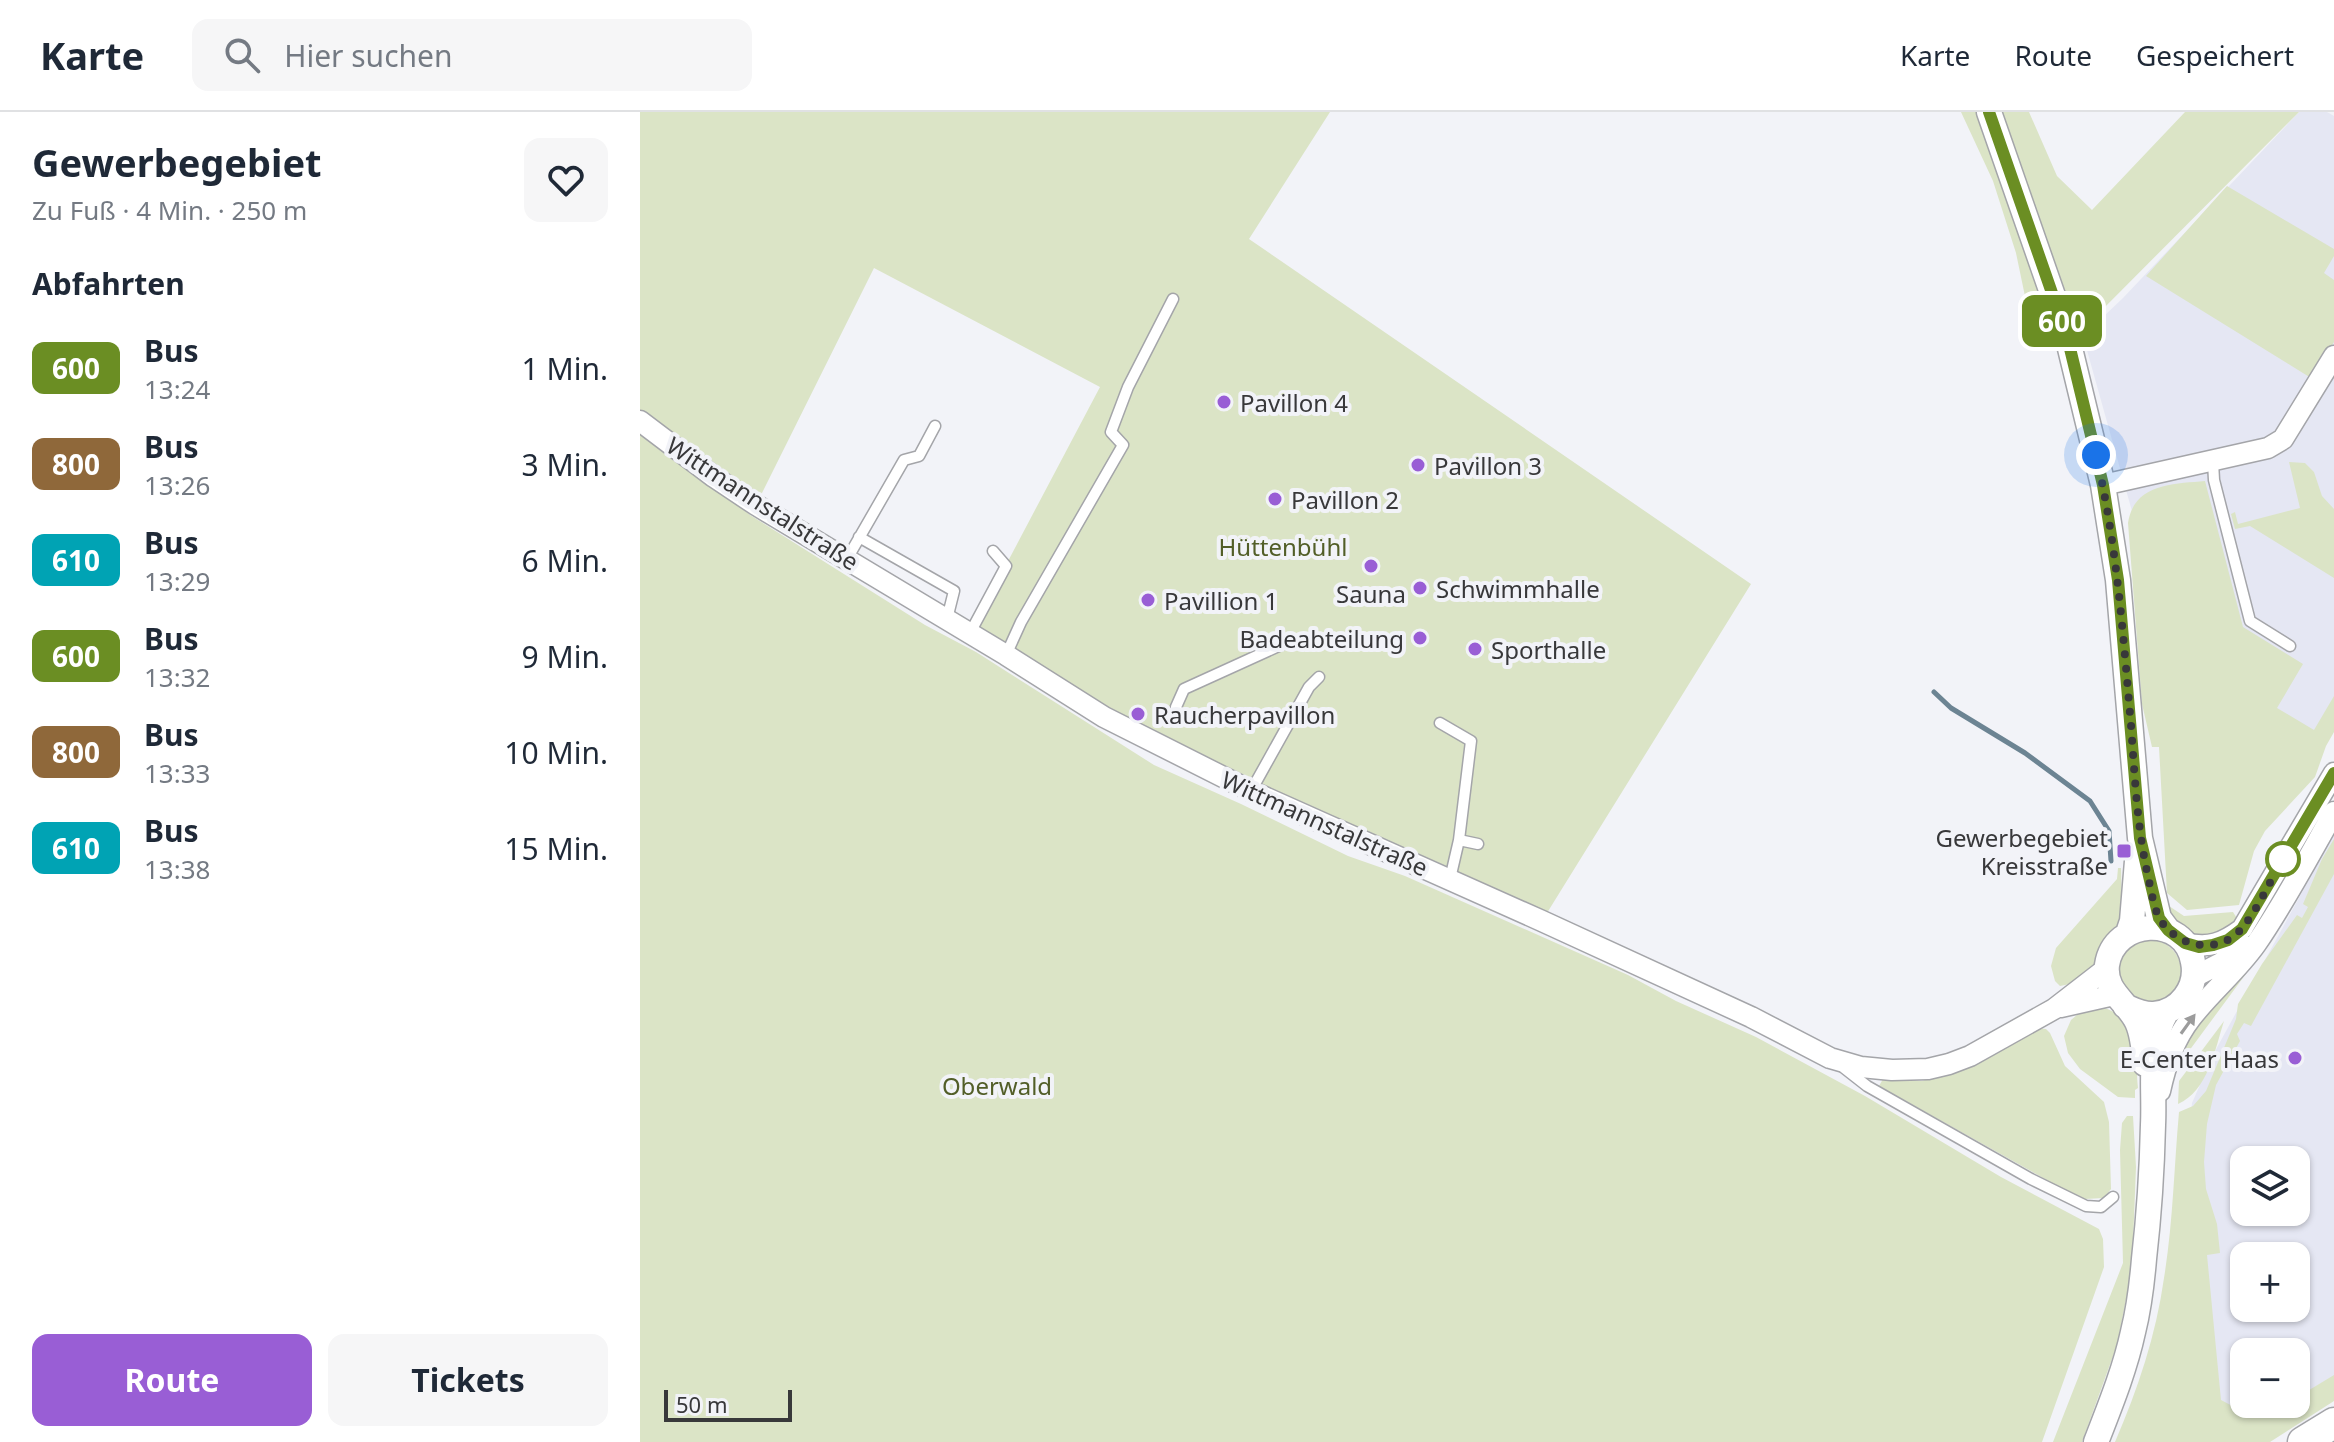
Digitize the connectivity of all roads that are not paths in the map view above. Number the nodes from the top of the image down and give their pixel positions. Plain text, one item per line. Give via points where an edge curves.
1 (1989, 112) edge
2 (1173, 299) dead end
3 (2334, 356) edge
4 (640, 421) edge
5 (935, 426) dead end
6 (2213, 462) junction
7 (2103, 485) junction
8 (859, 537) junction
9 (993, 551) dead end
10 (847, 559) junction
11 (947, 619) junction
12 (970, 633) junction
13 (1283, 644) dead end
14 (2290, 646) dead end
15 (1006, 655) junction
16 (1319, 677) dead end
17 (1182, 720) dead end
18 (1440, 723) dead end
19 (2334, 773) edge
20 (1251, 791) junction
21 (2334, 812) edge
22 (2140, 838) junction
23 (1459, 840) junction
24 (1478, 844) dead end
25 (1450, 879) junction
26 (2270, 921) junction
27 (2128, 933) junction
28 (2176, 936) junction
29 (2107, 968) junction
30 (2194, 977) junction
31 (2120, 1000) junction
32 (2054, 1009) junction
33 (2167, 1011) junction
34 (1830, 1058) junction
35 (2153, 1122) junction
36 (2113, 1197) dead end
37 (2334, 1423) edge
38 (2096, 1442) edge
39 (2303, 1442) edge

1 - 7 street via 2067,336
2 - 15 lane via 1111,432 1123,445
3 - 6 street via 2283,439
4 - 10 street, Wittmannstalstraße via 745,498
5 - 8 lane via 919,456 904,460
6 - 7 street
6 - 14 lane via 2250,621
7 - 22 street via 2118,580
8 - 10 lane
8 - 11 lane via 954,591
9 - 12 lane via 1006,566
10 - 11 street, Wittmannstalstraße
11 - 12 street, Wittmannstalstraße
12 - 15 street, Wittmannstalstraße
13 - 17 lane via 1184,689 1176,707
15 - 20 street, Wittmannstalstraße via 1104,717
16 - 20 lane
18 - 23 lane via 1471,741
19 - 28 street via 2242,929 2228,940 2199,947
20 - 25 street, Wittmannstalstraße
21 - 26 street
22 - 27 street
22 - 28 street via 2159,918
23 - 24 lane
23 - 25 lane
25 - 34 street, Wittmannstalstraße
26 - 30 street via 2236,954
35 -> 26 street via 2177,1039
27 - 28 street via 2154,927
27 - 29 street via 2117,942
28 - 30 street via 2191,953
29 - 31 street via 2108,982
29 - 32 street, Wittmannstalstraße
30 - 33 street via 2180,1003
31 - 32 street, Wittmannstalstraße
31 - 33 street via 2138,1012
31 - 35 street via 2141,1036
32 - 34 street, Wittmannstalstraße via 1970,1056 1928,1069 1861,1067
33 - 35 street via 2153,1056
34 - 36 lane via 1867,1086 2031,1179 2086,1206 2101,1207
35 - 38 street via 2144,1260 2133,1332
37 - 39 main road

